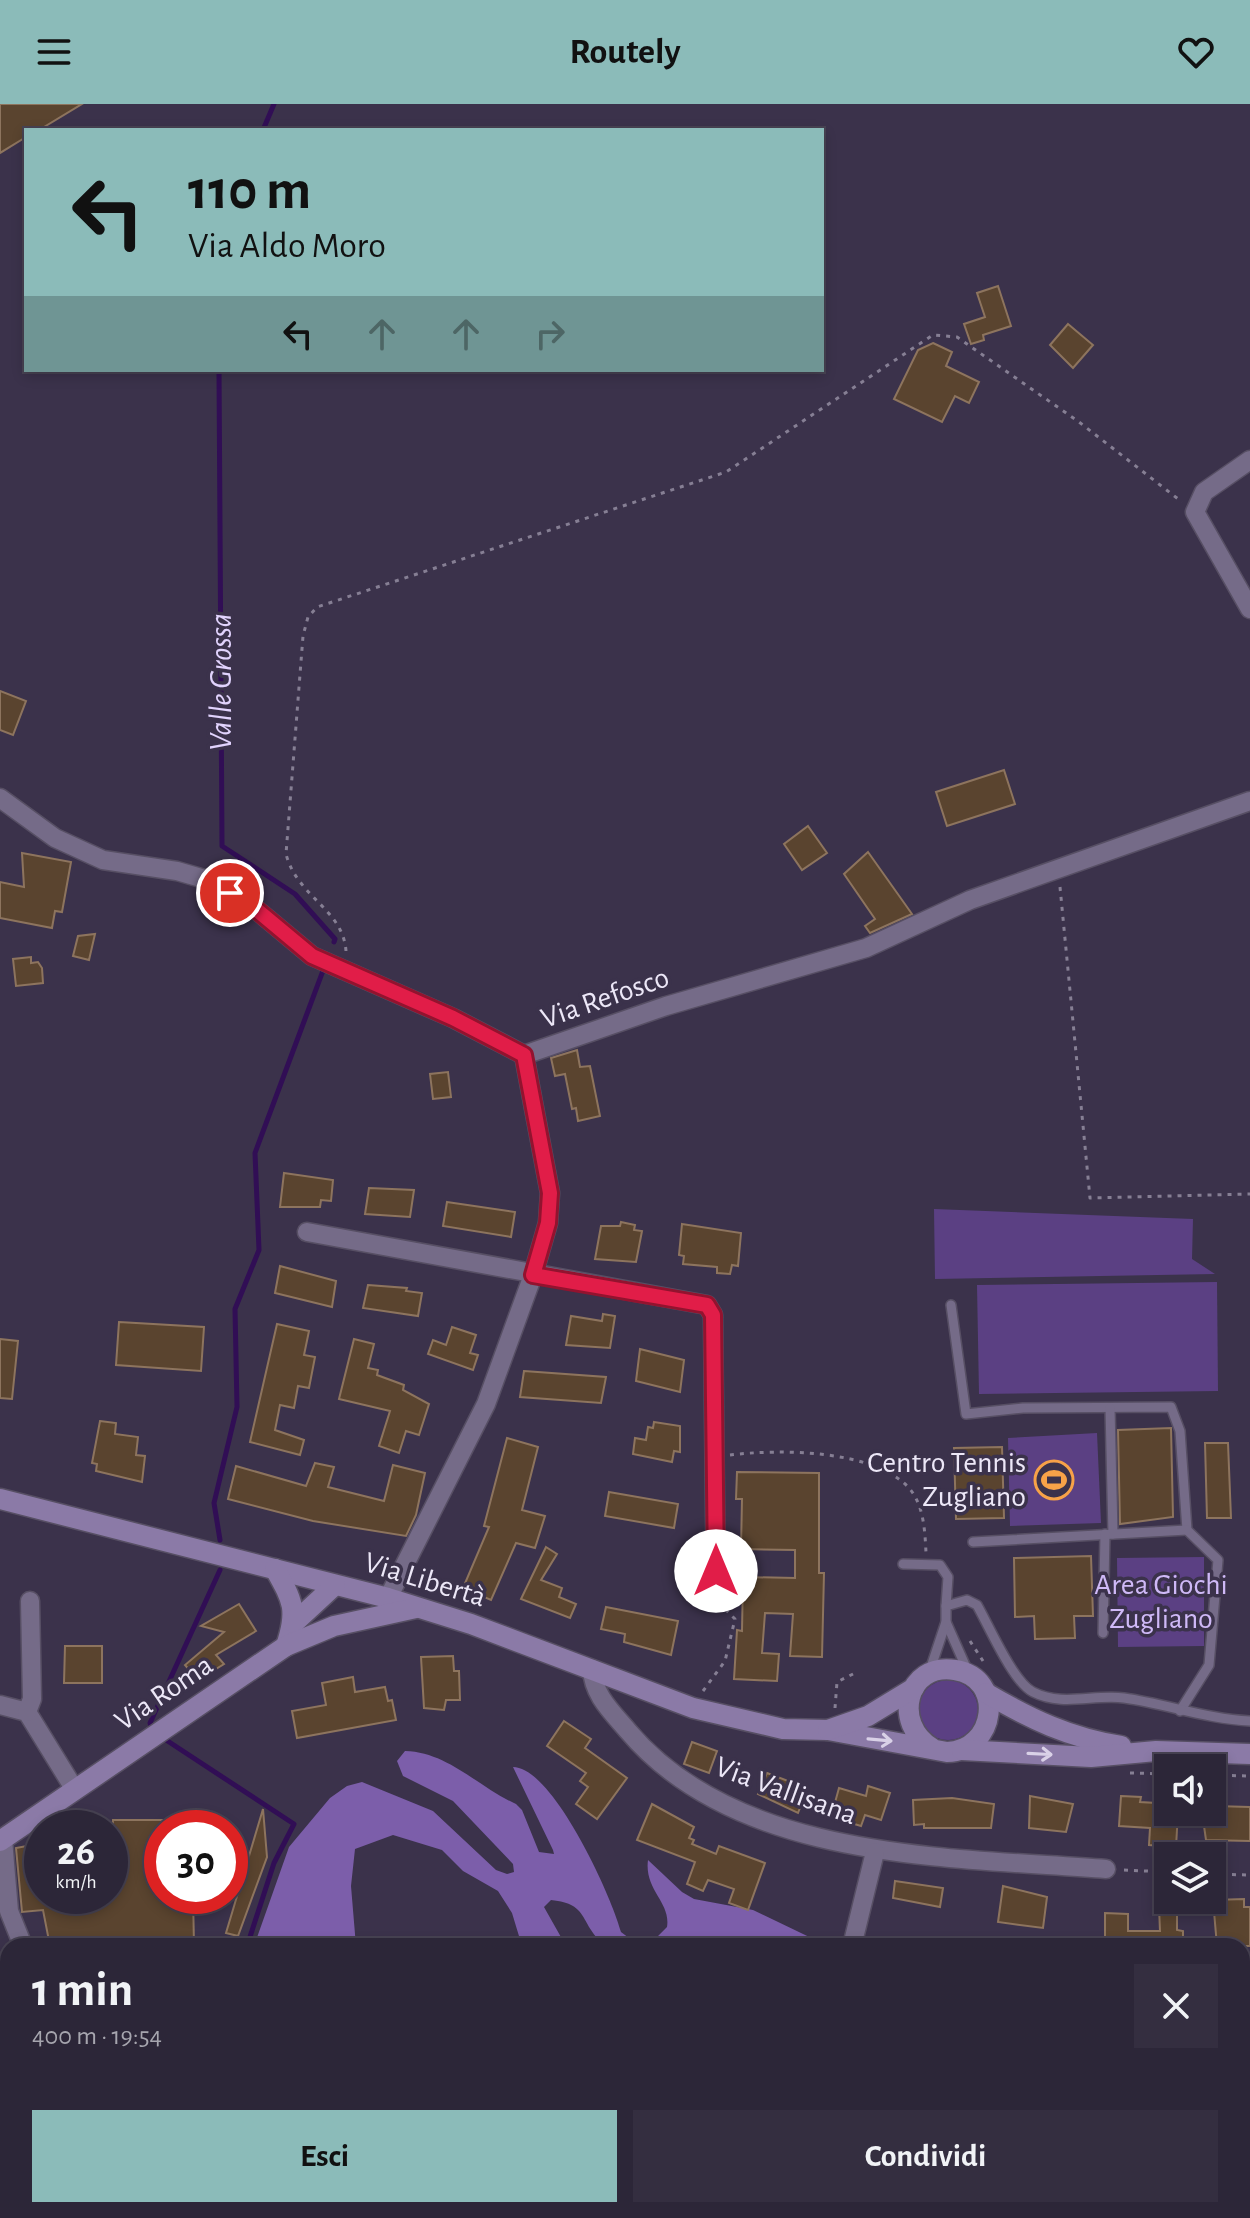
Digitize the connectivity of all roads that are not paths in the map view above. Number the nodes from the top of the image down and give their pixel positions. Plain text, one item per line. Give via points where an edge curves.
1 (1250, 460) edge
2 (1250, 609) edge
3 (0, 798) edge
4 (1250, 801) edge
5 (524, 1055) junction
6 (307, 1232) dead end
7 (533, 1275) junction
8 (951, 1305) dead end
9 (1110, 1408) junction
10 (0, 1499) edge
11 (1187, 1530) junction
12 (1109, 1534) junction
13 (973, 1542) dead end
14 (903, 1564) dead end
15 (275, 1569) junction
16 (335, 1585) junction
17 (388, 1598) junction
18 (716, 1600) road end
19 (30, 1601) dead end
20 (946, 1606) junction
21 (416, 1608) junction
22 (946, 1622) junction
23 (294, 1623) junction
24 (334, 1626) junction
25 (1103, 1633) dead end
26 (286, 1646) junction
27 (592, 1669) junction
28 (929, 1674) junction
29 (969, 1674) junction
30 (914, 1688) junction
31 (986, 1693) junction
32 (0, 1705) edge
33 (1180, 1711) junction
34 (27, 1712) junction
35 (831, 1721) junction
36 (1250, 1721) edge
37 (932, 1748) junction
38 (962, 1750) junction
39 (1156, 1751) junction
40 (1250, 1754) edge
41 (75, 1790) junction
42 (2, 1840) edge
43 (875, 1852) junction
44 (1106, 1869) road end
45 (20, 1938) edge
46 (854, 1938) edge

1 - 2 street via 1204,492 1195,512
3 - 5 street via 55,838 103,860 208,880 252,906 312,956
4 - 5 street, Via Refosco via 970,900 866,948 666,1006
5 - 7 street, Via Refosco via 550,1193 548,1223
6 - 7 street
7 - 17 street, Via Refosco via 486,1404
7 - 18 street via 707,1305 713,1315
8 - 9 lane via 966,1414
9 - 11 lane via 1171,1407 1180,1431
9 - 12 lane
10 - 15 main road, Via Libertà
11 - 12 lane
11 - 33 lane via 1218,1560 1209,1665
12 - 13 lane
12 - 25 lane
14 - 20 lane via 940,1565 948,1577
15 - 16 main road, Via Libertà
15 - 23 main road via 294,1606
16 - 17 main road, Via Libertà
16 - 23 main road
16 - 24 main road via 342,1599
17 - 21 main road, Via Libertà
19 - 34 street via 32,1699
20 - 22 lane
20 - 33 lane via 967,1600 977,1605 1031,1692 1075,1700 1121,1698
21 - 24 main road, Via Roma
21 - 27 main road, Via Libertà
22 - 28 lane
22 - 29 lane
23 - 26 main road
24 - 26 main road, Via Roma
26 - 41 main road, Via Roma
27 - 35 main road, Via Libertà via 693,1708 783,1729
27 - 43 street, Via Vallisana via 592,1681 605,1704 633,1738 678,1777 713,1799 829,1843
28 - 29 main road via 942,1669
28 - 30 main road
29 - 31 main road
30 - 35 main road, Via Libertà via 868,1716
30 - 37 main road via 909,1722
31 - 38 main road via 990,1720 975,1743
31 - 39 main road via 1066,1734
32 - 34 street
33 - 36 lane
34 - 41 street
35 -> 37 main road, Via Libertà
37 - 38 main road
38 -> 39 main road via 1091,1757
39 - 40 main road
41 - 42 main road, Via Roma
42 - 45 street, Via Roma via 9,1911
43 - 44 street, Via Vallisana
43 - 46 street, Via Vallisana

